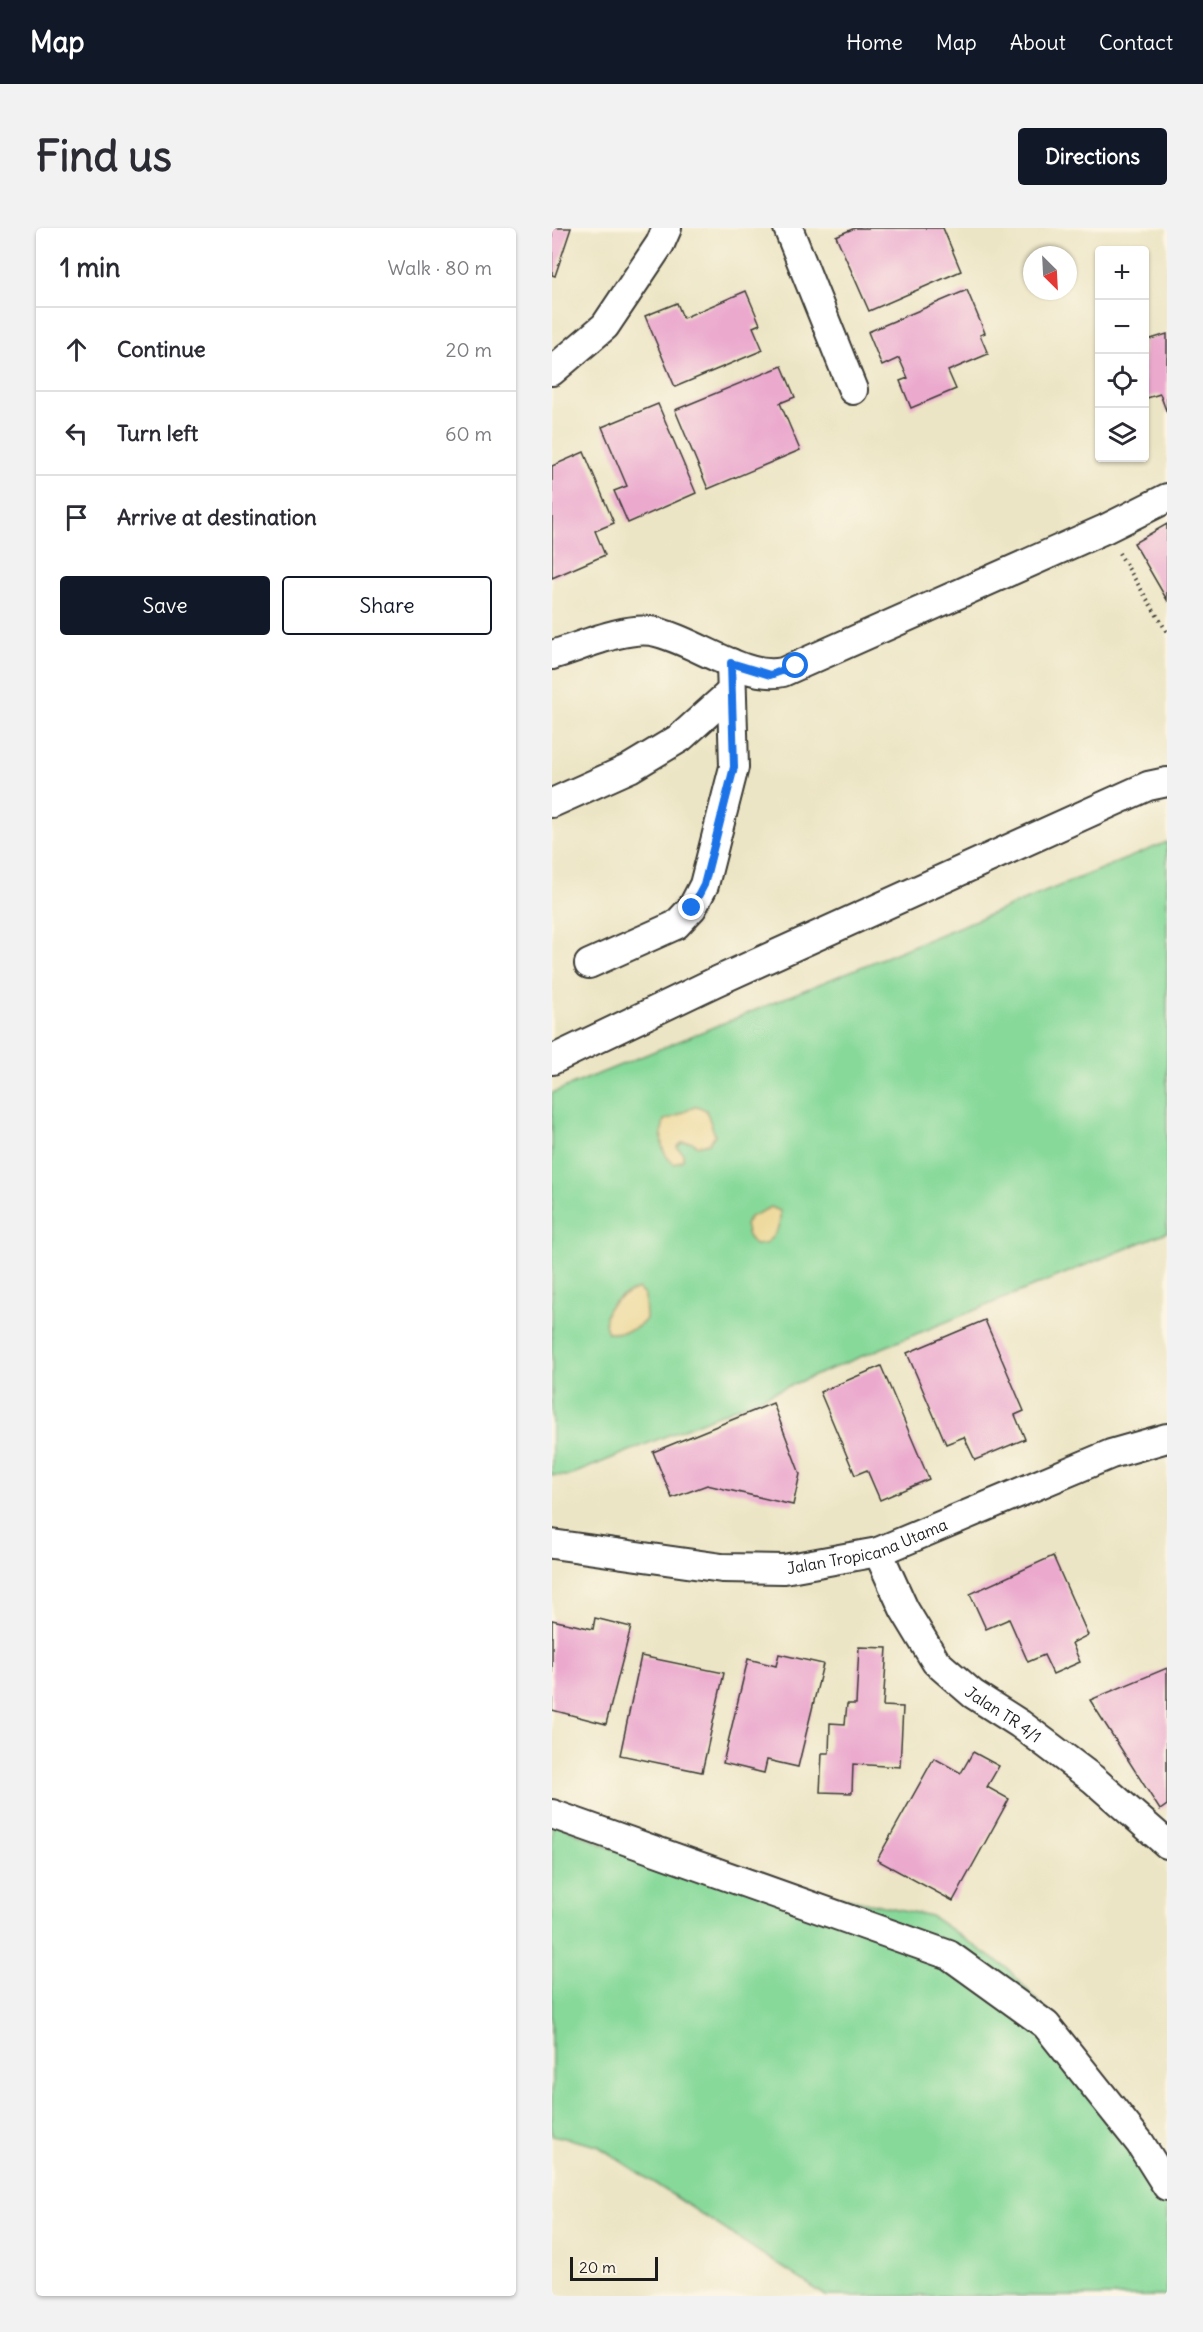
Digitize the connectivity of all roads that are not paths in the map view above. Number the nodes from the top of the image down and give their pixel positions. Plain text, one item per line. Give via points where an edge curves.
1 (667, 228) edge
2 (788, 228) edge
3 (552, 371) edge
4 (853, 390) dead end
5 (1167, 498) edge
6 (552, 656) edge
7 (731, 663) junction
8 (731, 692) junction
9 (1167, 782) edge
10 (552, 803) edge
11 (589, 964) dead end
12 (552, 1060) edge
13 (1167, 1438) edge
14 (552, 1544) edge
15 (878, 1552) junction
16 (552, 1814) edge
17 (1167, 1844) edge
18 (1167, 2186) edge

1 - 3 street via 604,326
2 - 4 street
5 - 7 street via 783,672 770,675
6 - 7 street via 620,634 650,631 686,641
7 - 8 street
8 - 10 street via 681,738 630,768
8 - 11 street via 734,767 704,885 692,908 676,925
9 - 12 street via 1137,791
13 - 15 street, Jalan Tropicana Utama via 1111,1454
14 - 15 street, Jalan Tropicana Utama via 722,1568 784,1569
15 - 17 street, Jalan TR 4/1 via 904,1609 936,1662 973,1694 1093,1779
16 - 18 street via 949,1955 1046,2025 1140,2143

